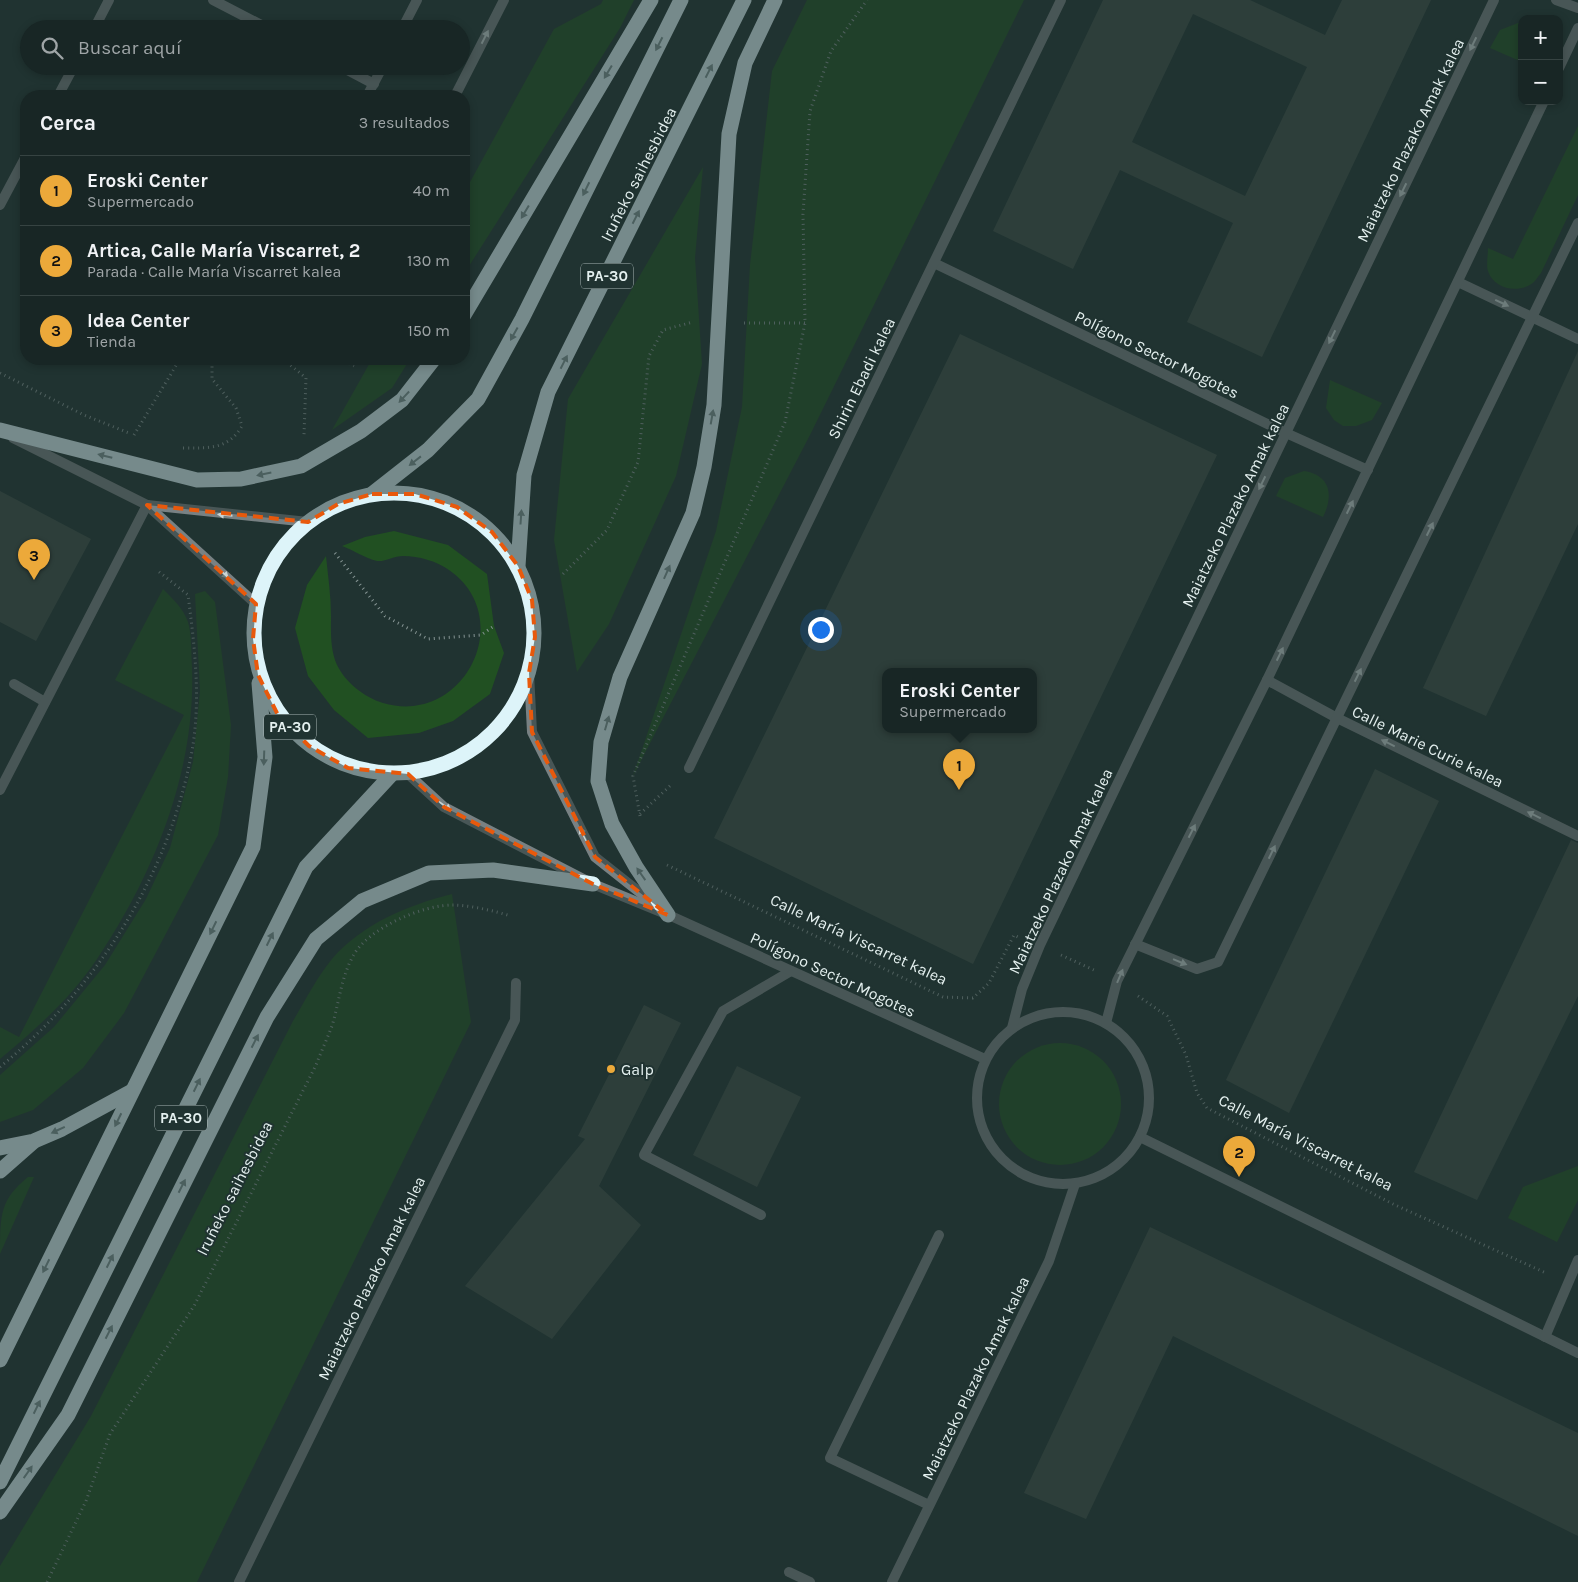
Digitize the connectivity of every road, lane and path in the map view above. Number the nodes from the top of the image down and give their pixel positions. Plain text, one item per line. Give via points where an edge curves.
1 (109, 0) edge
2 (214, 0) edge
3 (417, 0) edge
4 (504, 0) edge
5 (651, 0) edge
6 (681, 0) edge
7 (744, 0) edge
8 (775, 0) edge
9 (867, 0) edge
10 (1061, 0) edge
11 (1494, 0) edge
12 (1556, 0) edge
13 (1578, 8) edge
14 (99, 20) edge
15 (252, 20) edge
16 (407, 20) edge
17 (1578, 28) edge
18 (1563, 60) edge
19 (470, 67) edge
20 (69, 75) edge
21 (357, 75) edge
22 (378, 75) edge
23 (466, 75) edge
24 (374, 84) junction
25 (61, 90) edge
26 (370, 90) edge
27 (458, 90) edge
28 (1542, 105) edge
29 (20, 167) edge
30 (0, 205) edge
31 (1578, 223) edge
32 (934, 263) junction
33 (1458, 282) junction
34 (470, 305) edge
35 (1532, 317) junction
36 (717, 322) junction
37 (806, 323) junction
38 (1578, 339) edge
39 (176, 365) edge
40 (212, 365) edge
41 (290, 365) edge
42 (429, 365) edge
43 (0, 373) edge
44 (0, 431) edge
45 (1286, 433) junction
46 (134, 435) junction
47 (143, 438) dead end
48 (304, 443) dead end
49 (180, 448) dead end
50 (1368, 470) junction
51 (372, 494) junction
52 (147, 505) junction
53 (308, 522) junction
54 (335, 553) dead end
55 (518, 566) junction
56 (158, 571) dead end
57 (563, 574) dead end
58 (256, 604) junction
59 (494, 626) dead end
60 (530, 673) junction
61 (258, 674) junction
62 (1267, 680) junction
63 (14, 684) dead end
64 (45, 702) junction
65 (1337, 718) junction
66 (689, 768) joint
67 (392, 774) junction
68 (408, 774) junction
69 (0, 790) edge
70 (640, 815) junction
71 (642, 823) dead end
72 (1578, 836) edge
73 (660, 862) dead end
74 (593, 884) junction
75 (668, 915) junction
76 (512, 916) dead end
77 (1135, 944) junction
78 (1040, 945) junction
79 (791, 972) junction
80 (1118, 981) junction
81 (516, 983) dead end
82 (1106, 1023) junction
83 (1012, 1028) junction
84 (985, 1059) junction
85 (0, 1067) edge
86 (132, 1091) junction
87 (1140, 1137) junction
88 (34, 1141) junction
89 (0, 1148) edge
90 (0, 1171) edge
91 (1075, 1184) junction
92 (761, 1214) dead end
93 (939, 1235) dead end
94 (1578, 1260) edge
95 (1568, 1283) junction
96 (1545, 1337) junction
97 (1578, 1353) edge
98 (0, 1360) edge
99 (0, 1482) edge
100 (929, 1505) junction
101 (0, 1512) edge
102 (789, 1572) dead end
103 (47, 1582) edge
104 (238, 1582) edge
105 (810, 1582) edge
106 (892, 1582) edge

1 - 14 street
2 - 15 street
3 - 16 street
19 -> 4 street
5 -> 34 highway
6 -> 51 highway, PA-30 via 522,319 478,399 428,450
55 -> 7 highway, Iruñeko saihesbidea / PA-30 via 524,475 548,392
8 - 36 highway via 745,63 729,134
9 - 37 path via 831,51 810,111 803,214
10 - 32 street, Shirin Ebadi kalea
11 -> 45 street, Maiatzeko Plazako Amak kalea
12 - 13 street
17 - 18 street
20 - 25 street
21 - 24 street
22 - 24 street
27 -> 23 street
24 - 26 street
28 - 33 street
29 - 30 street
31 - 35 street
32 - 45 street, Polígono Sector Mogotes
32 - 66 street, Shirin Ebadi kalea
33 -> 35 street
33 - 50 street
35 - 38 street
65 -> 35 street
36 - 37 path
36 - 57 path via 696,321 663,330 649,356 638,462 607,530
75 -> 36 highway via 612,824 598,781 601,742 620,677 693,513 714,405
37 - 70 path via 785,422 633,776
39 - 46 path
40 - 49 path via 212,379 236,408 242,426 234,439 210,448
41 - 48 path via 306,378
42 -> 44 highway via 402,400 362,431 301,466 241,479 197,480
43 - 46 path via 84,415
44 - 52 street
45 - 50 street, Polígono Sector Mogotes
45 -> 78 street, Maiatzeko Plazako Amak kalea
46 - 47 path
62 -> 50 street
51 - 53 highway, PA-30 via 338,504
51 - 55 highway, PA-30 via 415,494 457,507 492,532
53 -> 52 street
52 -> 58 street
52 - 64 street
53 - 58 highway, PA-30 via 284,544 267,572
54 - 59 path via 385,616 428,639 481,636
55 - 60 highway, PA-30 via 532,600 535,637
56 - 85 path via 188,595 197,689 190,760 165,848 142,896 101,964 50,1024
58 - 61 highway, PA-30 via 252,639
60 - 68 highway, PA-30 via 512,711 484,742 448,764
75 -> 60 street, Polígono Sector Mogotes via 595,857 532,732
61 - 67 highway, PA-30 via 278,714 309,746 348,768
61 -> 86 highway, PA-30 via 265,757 254,847
62 - 65 street, Calle Marie Curie kalea
77 -> 62 street
63 - 64 street
64 - 69 street
72 -> 65 street, Calle Marie Curie kalea
77 -> 65 street via 1197,969 1218,962
66 - 70 path
67 - 68 highway, PA-30
99 -> 67 highway, PA-30 via 306,867
68 -> 74 street, Polígono Sector Mogotes via 444,807
70 - 71 path
73 - 78 path, Calle María Viscarret kalea via 943,997 973,998 990,983 1014,935
74 - 75 street, Polígono Sector Mogotes
101 -> 74 highway via 68,1415 268,1017 316,939 362,901 429,874 493,870
75 - 79 street, Polígono Sector Mogotes
76 - 103 path, Iruñeko saihesbidea via 454,905 426,910 388,925 360,945 342,982 332,1025 316,1065 194,1306 110,1434 86,1501
80 -> 77 street
78 - 80 path, Calle María Viscarret kalea
78 - 83 street, Maiatzeko Plazako Amak kalea via 1022,989
79 - 84 street, Polígono Sector Mogotes
79 - 92 street via 724,1011 644,1155
80 - 82 street
80 - 95 path, Calle María Viscarret kalea via 1167,1016 1186,1055 1197,1093 1207,1108 1393,1204
81 - 104 street, Maiatzeko Plazako Amak kalea via 515,1020
82 - 83 street via 1083,1014 1059,1012 1034,1016
82 - 87 street via 1126,1040 1141,1061 1149,1086 1148,1112
83 - 84 street
84 - 91 street via 977,1085 977,1112 985,1138 1001,1159 1023,1175 1048,1184
86 -> 88 highway
86 -> 98 highway, PA-30
87 - 91 street via 1124,1159 1102,1176
87 - 96 street
88 - 89 highway
88 - 90 highway
91 - 100 street, Maiatzeko Plazako Amak kalea via 1049,1261
93 - 100 street via 830,1458
94 - 95 street
95 - 96 street
96 - 97 street
100 - 106 street, Maiatzeko Plazako Amak kalea
102 - 105 street

